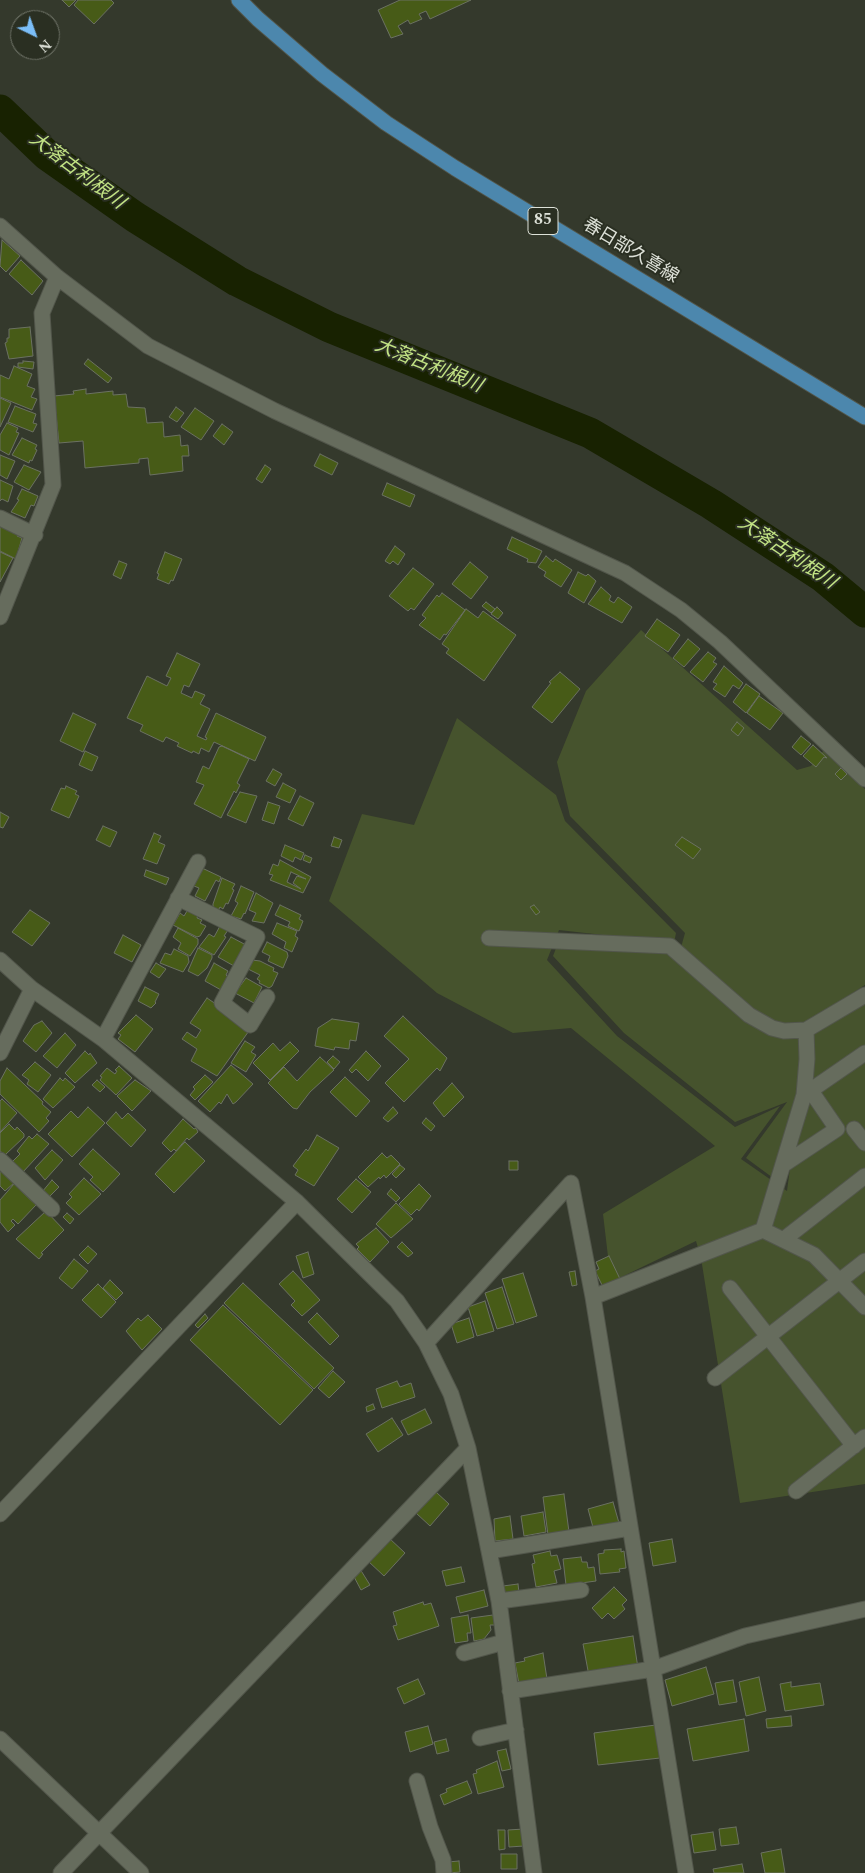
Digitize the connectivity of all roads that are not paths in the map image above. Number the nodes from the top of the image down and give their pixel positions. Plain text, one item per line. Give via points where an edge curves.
1 (239, 0) edge
2 (0, 226) edge
3 (57, 277) junction
4 (865, 417) edge
5 (0, 518) edge
6 (35, 535) junction
7 (0, 618) edge
8 (865, 779) edge
9 (198, 862) dead end
10 (178, 898) junction
11 (489, 938) dead end
12 (0, 960) edge
13 (32, 989) junction
14 (865, 995) edge
15 (267, 998) dead end
16 (806, 1030) junction
17 (103, 1039) junction
18 (0, 1053) edge
19 (865, 1053) edge
20 (808, 1093) junction
21 (854, 1129) dead end
22 (865, 1143) edge
23 (0, 1160) edge
24 (783, 1165) junction
25 (865, 1176) edge
26 (297, 1202) junction
27 (52, 1209) dead end
28 (763, 1230) junction
29 (783, 1240) junction
30 (865, 1261) edge
31 (840, 1281) junction
32 (730, 1288) dead end
33 (593, 1297) junction
34 (865, 1307) edge
35 (768, 1337) junction
36 (426, 1343) junction
37 (715, 1378) dead end
38 (859, 1442) edge
39 (468, 1448) junction
40 (796, 1491) dead end
41 (0, 1514) edge
42 (630, 1528) junction
43 (490, 1551) junction
44 (580, 1590) dead end
45 (499, 1601) junction
46 (865, 1609) edge
47 (504, 1642) junction
48 (464, 1653) dead end
49 (653, 1669) junction
50 (510, 1691) junction
51 (516, 1730) junction
52 (480, 1738) dead end
53 (0, 1739) edge
54 (417, 1781) dead end
55 (99, 1833) junction
56 (61, 1873) edge
57 (141, 1873) edge
58 (444, 1873) edge
59 (534, 1873) edge
60 (686, 1873) edge

1 - 4 main road, 春日部久喜線 / 85 via 322,74 386,124
2 - 3 street
3 - 6 street via 42,313 53,485
3 - 8 street via 148,346 275,411 624,572 681,610 720,642
5 - 6 street
6 - 7 street
9 - 10 street
10 - 15 street via 257,937 222,1003 250,1026
10 - 17 street
11 - 16 street via 670,946 748,1016 772,1028
12 - 13 street
13 - 17 street
13 - 18 street
14 - 16 street
16 - 20 street
17 - 26 street
19 - 20 street
20 - 24 street
20 - 24 street via 837,1129
21 - 22 street
23 - 27 street
24 - 28 street
25 - 29 street
26 - 36 street via 397,1301
26 - 41 street
28 - 29 street
28 - 33 street
29 - 31 street via 814,1255
30 - 31 street
31 - 34 street
31 - 35 street
32 - 35 street
33 - 36 street via 571,1183
33 - 42 street
35 - 37 street
35 - 38 street
36 - 39 street via 451,1394
38 - 40 street
39 - 43 street
39 - 55 street
42 - 43 street
42 - 49 street
43 - 45 street
44 - 45 street
45 - 47 street
46 - 49 street via 745,1636
47 - 48 street
47 - 50 street
49 - 50 street
49 - 60 street
50 - 51 street
51 - 52 street
51 - 59 street
53 - 55 street
54 - 58 street via 430,1827 444,1860
55 - 56 street
55 - 57 street

